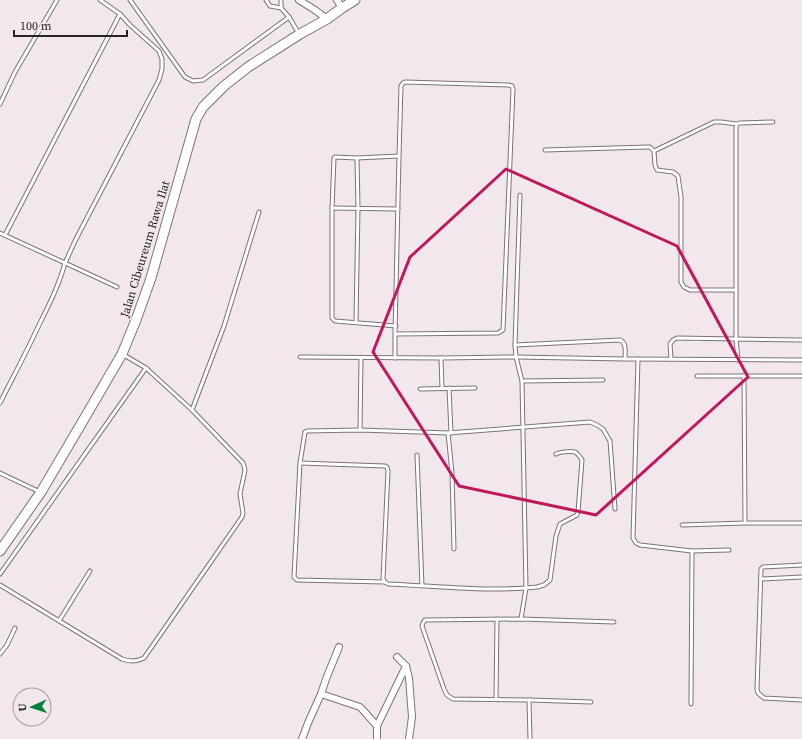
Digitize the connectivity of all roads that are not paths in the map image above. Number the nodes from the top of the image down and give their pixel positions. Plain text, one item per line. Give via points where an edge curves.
1 (57, 0) edge
2 (100, 0) edge
3 (130, 0) edge
4 (266, 0) edge
5 (281, 0) edge
6 (299, 0) edge
7 (355, 0) edge
8 (340, 4) edge
9 (281, 8) junction
10 (120, 14) junction
11 (289, 17) junction
12 (327, 19) junction
13 (300, 34) junction
14 (0, 104) edge
15 (773, 122) dead end
16 (737, 124) junction
17 (545, 150) dead end
18 (654, 151) junction
19 (399, 156) junction
20 (357, 158) junction
21 (520, 196) dead end
22 (332, 208) junction
23 (358, 208) junction
24 (398, 209) junction
25 (260, 212) dead end
26 (0, 233) edge
27 (6, 236) junction
28 (66, 263) junction
29 (117, 287) dead end
30 (736, 290) junction
31 (356, 322) junction
32 (396, 326) junction
33 (395, 334) junction
34 (736, 339) junction
35 (802, 340) edge
36 (515, 345) junction
37 (122, 354) junction
38 (300, 357) dead end
39 (516, 357) junction
40 (361, 358) junction
41 (395, 358) junction
42 (441, 358) junction
43 (625, 359) junction
44 (638, 359) junction
45 (671, 359) junction
46 (738, 360) junction
47 (802, 360) edge
48 (146, 368) junction
49 (744, 375) junction
50 (697, 376) dead end
51 (802, 376) edge
52 (603, 380) dead end
53 (522, 381) junction
54 (442, 388) junction
55 (449, 388) junction
56 (475, 388) dead end
57 (420, 389) dead end
58 (0, 403) edge
59 (192, 410) junction
60 (524, 426) junction
61 (360, 430) junction
62 (449, 433) junction
63 (556, 454) dead end
64 (417, 455) dead end
65 (300, 463) junction
66 (0, 473) edge
67 (41, 492) junction
68 (615, 509) dead end
69 (746, 523) junction
70 (802, 523) edge
71 (682, 525) dead end
72 (454, 549) dead end
73 (729, 550) dead end
74 (0, 551) edge
75 (692, 551) junction
76 (802, 565) edge
77 (90, 572) dead end
78 (0, 574) edge
79 (802, 577) edge
80 (761, 579) junction
81 (384, 582) junction
82 (0, 585) edge
83 (422, 586) junction
84 (526, 588) junction
85 (497, 619) junction
86 (521, 619) junction
87 (59, 621) junction
88 (614, 622) dead end
89 (15, 628) dead end
90 (339, 647) dead end
91 (0, 654) edge
92 (397, 657) dead end
93 (406, 666) junction
94 (321, 694) junction
95 (496, 700) junction
96 (529, 700) junction
97 (802, 700) edge
98 (591, 702) dead end
99 (691, 704) dead end
100 (377, 726) junction
101 (302, 739) edge
102 (377, 739) edge
103 (409, 739) edge
104 (530, 739) edge

1 - 14 lane via 15,72
2 - 10 lane
3 - 11 lane via 185,77 193,81 203,80
4 - 9 lane via 270,6
5 - 9 lane
6 - 12 street
7 - 8 street, Jalan Cibeureum Rawa Ilat
8 - 12 street, Jalan Cibeureum Rawa Ilat
9 - 11 lane
10 - 27 lane
10 - 28 lane via 159,51 162,69 159,80
11 - 13 lane
12 - 13 street, Jalan Cibeureum Rawa Ilat
13 - 37 street, Jalan Cibeureum Rawa Ilat via 248,67 224,86 203,107 196,119 151,278
15 - 16 lane
16 - 18 lane via 714,122
16 - 30 lane
17 - 18 lane via 650,147
18 - 30 lane via 657,170 673,172 678,176 682,197 681,282 690,290
19 - 20 lane
19 - 24 lane
19 - 33 lane via 402,83 512,86 503,330 498,333
20 - 22 lane via 334,158
20 - 23 lane
21 - 36 lane
22 - 23 lane
22 - 31 lane via 331,317 335,321
23 - 24 lane
23 - 31 lane
24 - 32 lane
25 - 59 lane via 224,326
26 - 27 lane
27 - 28 lane
28 - 29 lane
28 - 58 lane via 49,306
30 - 34 lane
31 - 32 lane
32 - 33 lane
33 - 41 lane
34 - 35 lane
34 - 45 lane via 677,338 670,344
34 - 46 lane
36 - 39 lane
36 - 43 lane via 620,340 625,344
37 - 48 lane
37 - 67 street, Jalan Cibeureum Rawa Ilat
38 - 40 lane
39 - 42 lane
39 - 43 lane
39 - 53 lane
40 - 41 lane
40 - 61 lane
41 - 42 lane
42 - 54 lane
43 - 44 lane
44 - 45 lane
44 - 75 lane via 633,538 640,545
45 - 46 lane
46 - 47 lane
48 - 59 lane
48 - 78 lane
49 - 50 lane
49 - 51 lane
49 - 69 lane
52 - 53 lane
53 - 60 lane
54 - 55 lane
54 - 57 lane
55 - 56 lane
55 - 62 lane
59 - 87 lane via 243,463 245,470 240,494 242,517 144,658 134,661 122,659
60 - 62 lane
60 - 68 lane via 590,422 603,430 610,442
60 - 84 lane
61 - 62 lane
61 - 65 lane via 305,432
62 - 72 lane
63 - 84 lane via 575,452 582,460 578,512 560,524 550,580 544,585
64 - 83 lane
65 - 81 lane via 387,467
65 - 81 lane via 294,576 297,580
66 - 67 lane
67 - 74 street, Jalan Cibeureum Rawa Ilat
69 - 70 lane
69 - 71 lane
73 - 75 lane
75 - 99 lane
76 - 80 lane via 763,567
77 - 87 lane
79 - 80 lane
80 - 97 lane via 758,693 764,698
81 - 83 lane
82 - 87 lane
83 - 84 lane
84 - 86 lane
85 - 86 lane
85 - 95 lane
85 - 95 lane via 425,620 422,626 447,695 453,699
86 - 88 lane
89 - 91 lane
90 - 94 street
92 - 93 street
93 - 100 street
93 - 103 street via 412,717
94 - 100 street via 362,708
94 - 101 street
95 - 96 lane
96 - 98 lane
96 - 104 lane
100 - 102 street

